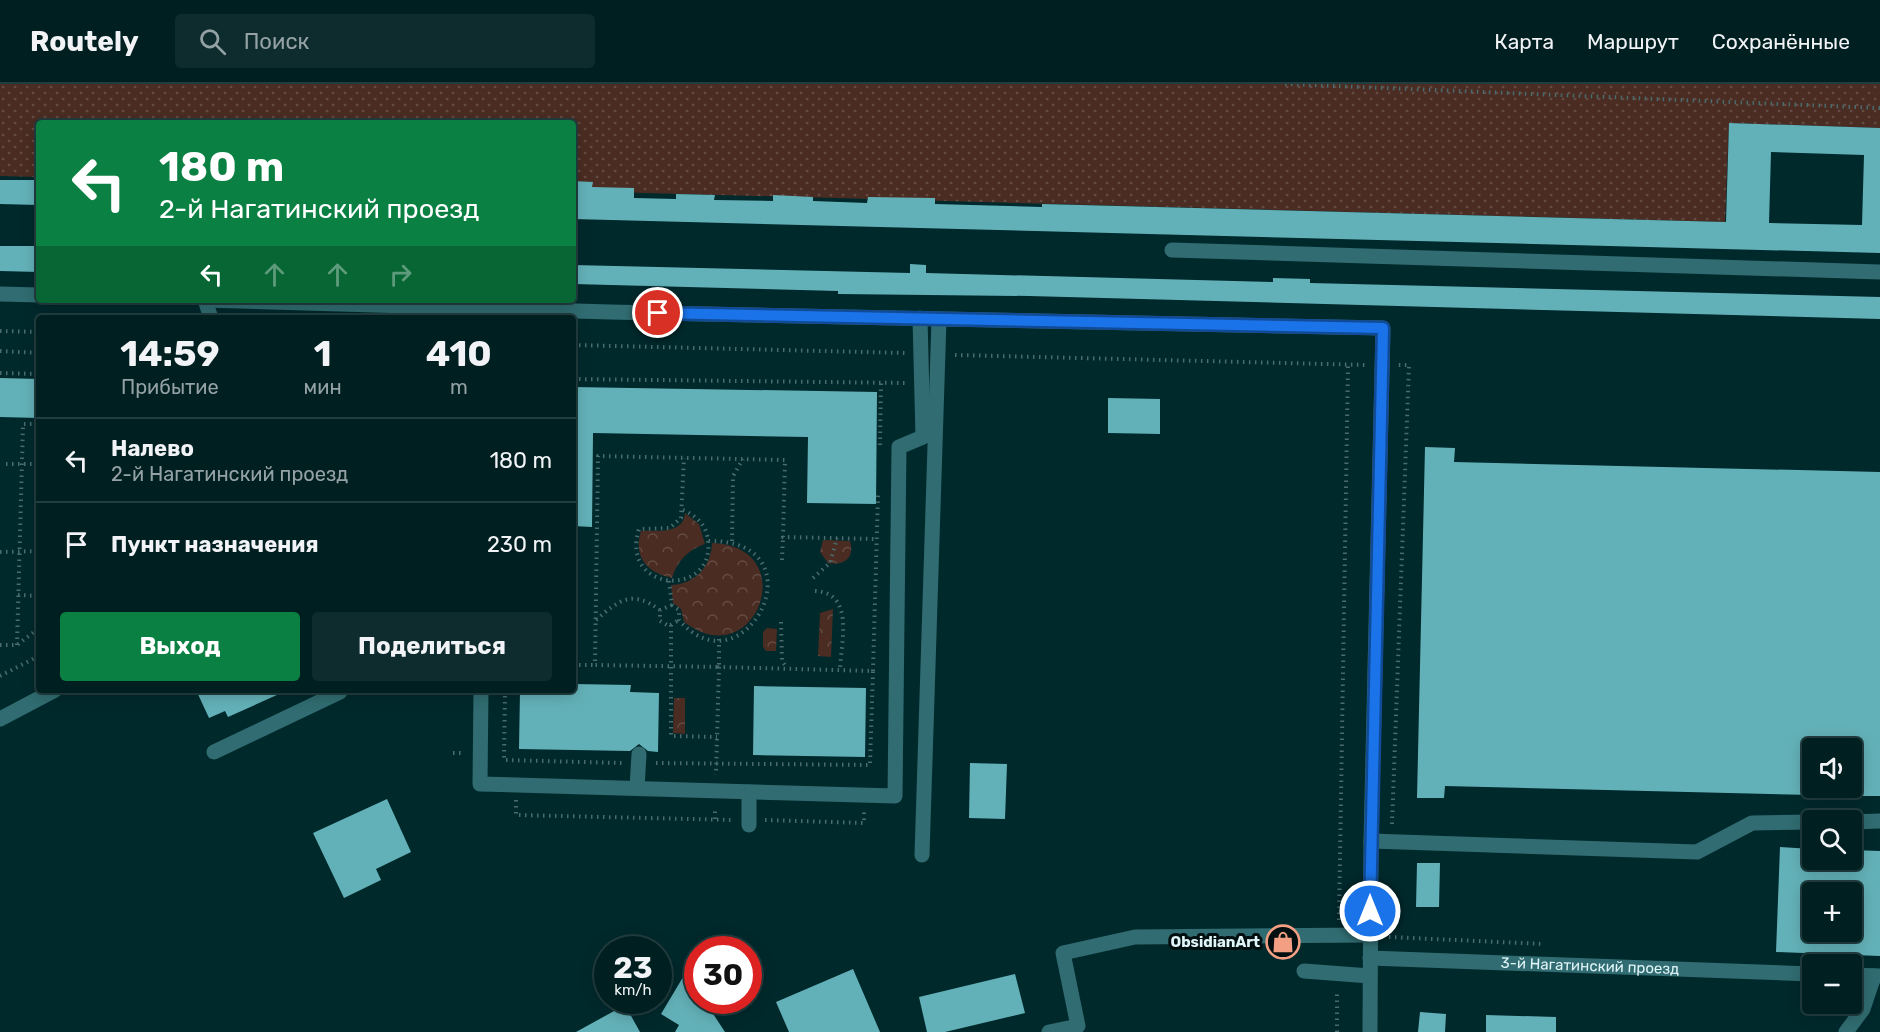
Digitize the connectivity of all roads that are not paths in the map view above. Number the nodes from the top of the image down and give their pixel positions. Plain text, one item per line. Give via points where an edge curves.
1 (1172, 250) dead end
2 (1880, 272) edge
3 (0, 294) edge
4 (36, 295) edge
5 (324, 303) edge
6 (920, 318) junction
7 (939, 319) junction
8 (49, 693) edge
9 (338, 693) edge
10 (481, 693) edge
11 (0, 718) edge
12 (214, 752) dead end
13 (639, 759) road end
14 (637, 789) junction
15 (749, 792) junction
16 (1880, 821) edge
17 (749, 822) road end
18 (1802, 822) edge
19 (1862, 822) edge
20 (1371, 841) junction
21 (922, 855) dead end
22 (1370, 935) junction
23 (1370, 958) junction
24 (1304, 971) dead end
25 (1802, 974) edge
26 (1862, 975) edge
27 (1370, 976) junction
28 (1877, 976) edge
29 (1049, 1032) edge
30 (1370, 1032) edge
31 (1846, 1032) edge

1 - 2 street
3 - 4 street
5 - 6 street
6 - 7 street
6 - 15 street via 922,436 899,447 895,796
7 - 20 street via 1383,328
7 - 21 street
8 - 11 street
9 - 12 street
10 - 14 street via 480,784
13 - 14 street
14 - 15 street
15 - 17 street
16 - 19 street
18 - 20 street via 1752,823 1697,852
20 - 22 street
22 - 23 street
22 - 29 street via 1135,937 1063,954 1078,1026
23 - 25 street, 3-й Нагатинский проезд
23 - 27 street
24 - 27 street
26 - 28 street
27 - 30 street
28 - 31 street via 1863,1009

